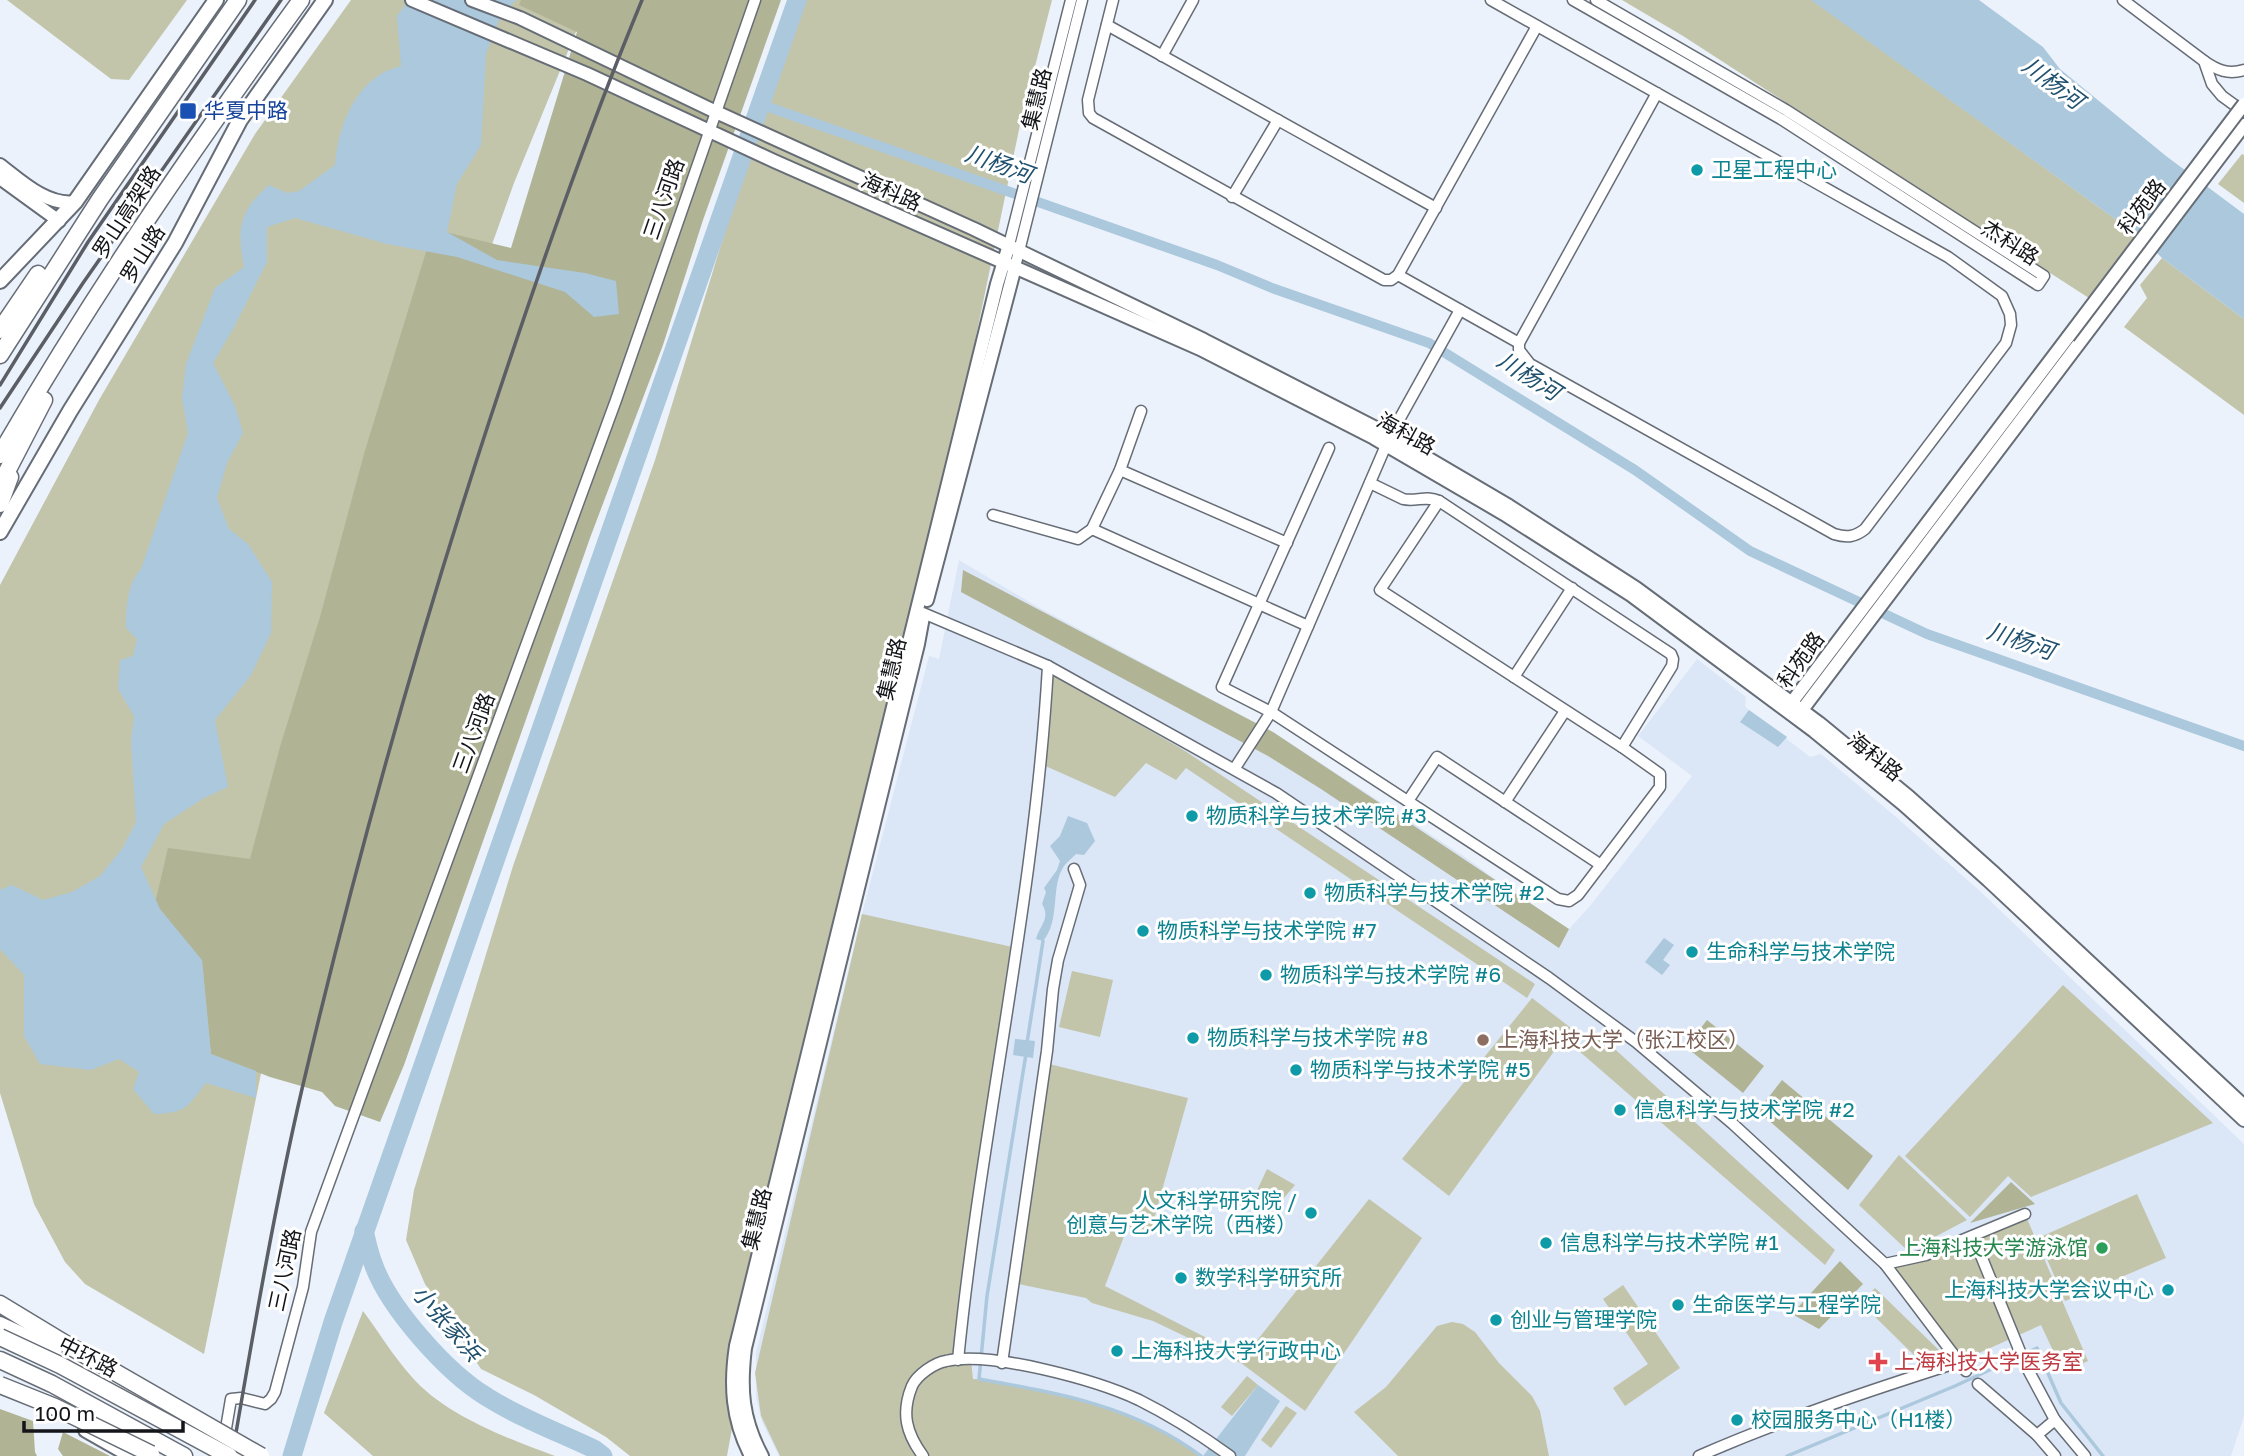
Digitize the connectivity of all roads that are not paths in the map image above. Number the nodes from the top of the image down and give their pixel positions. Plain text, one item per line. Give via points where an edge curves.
1 (216, 0) edge
2 (238, 0) edge
3 (301, 0) edge
4 (325, 0) edge
5 (412, 0) edge
6 (472, 0) edge
7 (755, 0) edge
8 (1071, 0) edge
9 (1082, 0) edge
10 (1113, 0) edge
11 (1193, 0) edge
12 (1491, 0) edge
13 (1573, 0) edge
14 (1596, 0) edge
15 (2123, 0) edge
16 (1107, 24) junction
17 (1537, 26) junction
18 (1163, 55) junction
19 (2204, 61) junction
20 (2244, 70) edge
21 (1657, 93) junction
22 (2244, 104) edge
23 (2244, 112) edge
24 (718, 113) junction
25 (1278, 120) junction
26 (150, 123) junction
27 (2244, 125) edge
28 (711, 132) junction
29 (191, 153) junction
30 (0, 165) edge
31 (0, 178) edge
32 (1030, 181) junction
33 (1232, 197) junction
34 (75, 202) junction
35 (1436, 208) junction
36 (59, 221) junction
37 (1014, 247) junction
38 (1009, 265) junction
39 (1398, 275) junction
40 (0, 281) edge
41 (1460, 310) junction
42 (0, 330) edge
43 (2073, 341) junction
44 (1519, 343) junction
45 (0, 355) edge
46 (52, 384) junction
47 (1141, 411) dead end
48 (1388, 440) junction
49 (1329, 448) dead end
50 (0, 455) edge
51 (1120, 470) junction
52 (1370, 483) junction
53 (0, 485) edge
54 (1439, 501) junction
55 (0, 504) edge
56 (993, 515) dead end
57 (1092, 529) junction
58 (0, 532) edge
59 (1286, 542) junction
60 (1572, 588) junction
61 (1259, 604) junction
62 (923, 613) junction
63 (1308, 626) junction
64 (1048, 666) junction
65 (1514, 677) junction
66 (1795, 709) junction
67 (1564, 711) junction
68 (1271, 712) junction
69 (1622, 747) junction
70 (1235, 768) junction
71 (1408, 801) junction
72 (1505, 802) junction
73 (1601, 865) junction
74 (1074, 869) dead end
75 (2244, 1106) edge
76 (2244, 1119) edge
77 (2025, 1214) dead end
78 (1973, 1236) junction
79 (1885, 1264) junction
80 (0, 1304) edge
81 (0, 1324) edge
82 (0, 1337) edge
83 (741, 1347) junction
84 (0, 1360) edge
85 (958, 1360) junction
86 (1002, 1363) junction
87 (0, 1383) edge
88 (1978, 1384) dead end
89 (0, 1396) edge
90 (2054, 1420) junction
91 (2037, 1435) junction
92 (226, 1450) edge
93 (153, 1455) edge
94 (132, 1456) edge
95 (184, 1456) edge
96 (245, 1456) edge
97 (261, 1456) edge
98 (751, 1456) edge
99 (762, 1456) edge
100 (923, 1456) edge
101 (1230, 1456) edge
102 (1699, 1456) edge
103 (2055, 1456) edge
104 (2085, 1456) edge

1 - 34 main road
2 - 26 highway, 罗山高架路
3 - 29 highway, 罗山高架路
4 - 58 main road, 罗山路 via 240,120 176,243
5 - 28 street, 海科路
6 - 24 street, 海科路 via 520,18
7 - 24 street, 三八河路
8 - 32 street, 集慧路
9 - 32 street, 集慧路
10 - 16 street
11 - 18 street
12 - 17 street
13 - 14 street, 杰科路 via 1791,126 2038,285 2044,275 1786,110
15 - 19 street
16 - 18 street
16 - 33 street via 1088,100 1089,113
17 - 21 street
17 - 35 street
18 - 25 street
19 - 20 street via 2229,73
19 - 23 street via 2212,84
21 - 44 street
21 - 44 street via 1932,247 1995,289 2010,314 2006,343 1865,528 1844,537 1530,363 1519,351
22 - 43 street, 科苑路, bridge
24 - 28 street, 三八河路
24 - 37 street, 海科路
25 - 33 street
25 - 35 street
26 - 42 highway
26 - 45 highway, 罗山高架路
27 - 43 street, 科苑路
28 - 38 street, 海科路
28 - 92 street, 三八河路 via 311,1232 303,1287 275,1392 265,1404 230,1399
29 - 46 highway
29 - 50 highway, 罗山高架路
30 - 34 street via 51,200
31 - 36 street
32 - 37 street, 集慧路
33 - 39 street via 1376,278 1391,280
34 - 36 main road
35 - 39 street
36 - 40 main road
37 - 38 street, 集慧路
37 - 48 street, 海科路 via 1266,371
38 - 48 street, 海科路 via 1200,349
38 - 62 street, 集慧路
38 - 83 street, 集慧路 via 997,284
39 - 41 street
41 - 44 street
41 - 48 street
43 - 66 street, 科苑路
46 - 53 highway
46 - 55 highway
47 - 51 street
48 - 52 street
48 - 66 street, 海科路 via 1509,506 1594,560 1706,638
49 - 59 street
51 - 57 street
51 - 59 street
52 - 54 street via 1409,501 1427,497
52 - 63 street
54 - 60 street
54 - 65 street via 1380,590
56 - 57 street via 1078,539
57 - 61 street
59 - 61 street
60 - 65 street
60 - 69 street via 1673,659
61 - 63 street
61 - 68 street via 1222,687
62 - 64 street
62 - 83 street, 集慧路
63 - 68 street
64 - 70 street
64 - 85 street via 1036,803 966,1277
65 - 67 street
66 - 75 street, 海科路 via 1909,797
66 - 76 street, 海科路
67 - 69 street
67 - 72 street
68 - 70 street
68 - 71 street
69 - 73 street via 1656,770 1661,783
70 - 79 street via 1549,978 1636,1042
71 - 72 street via 1437,757
71 - 73 street via 1563,901 1578,895
72 - 73 street
74 - 86 street via 1080,885 1053,989
77 - 78 street
78 - 79 street via 1926,1255
78 - 90 street via 2019,1351
79 - 102 street via 1962,1366 1828,1404
80 - 97 highway, bridge
81 - 92 main road via 58,1350
82 - 92 highway, 中环路, bridge
83 - 98 street via 732,1375 733,1406
83 - 99 street via 743,1405 750,1434
84 - 95 highway, 中环路
85 - 86 street
85 - 100 street via 936,1364 915,1380 906,1402 908,1429
86 - 101 street via 1040,1368 1137,1400 1191,1428
87 - 93 highway, bridge
87 - 94 main road
88 - 91 street
89 - 93 highway, bridge
90 - 91 street
90 - 104 street
91 - 103 street
92 - 96 main road

